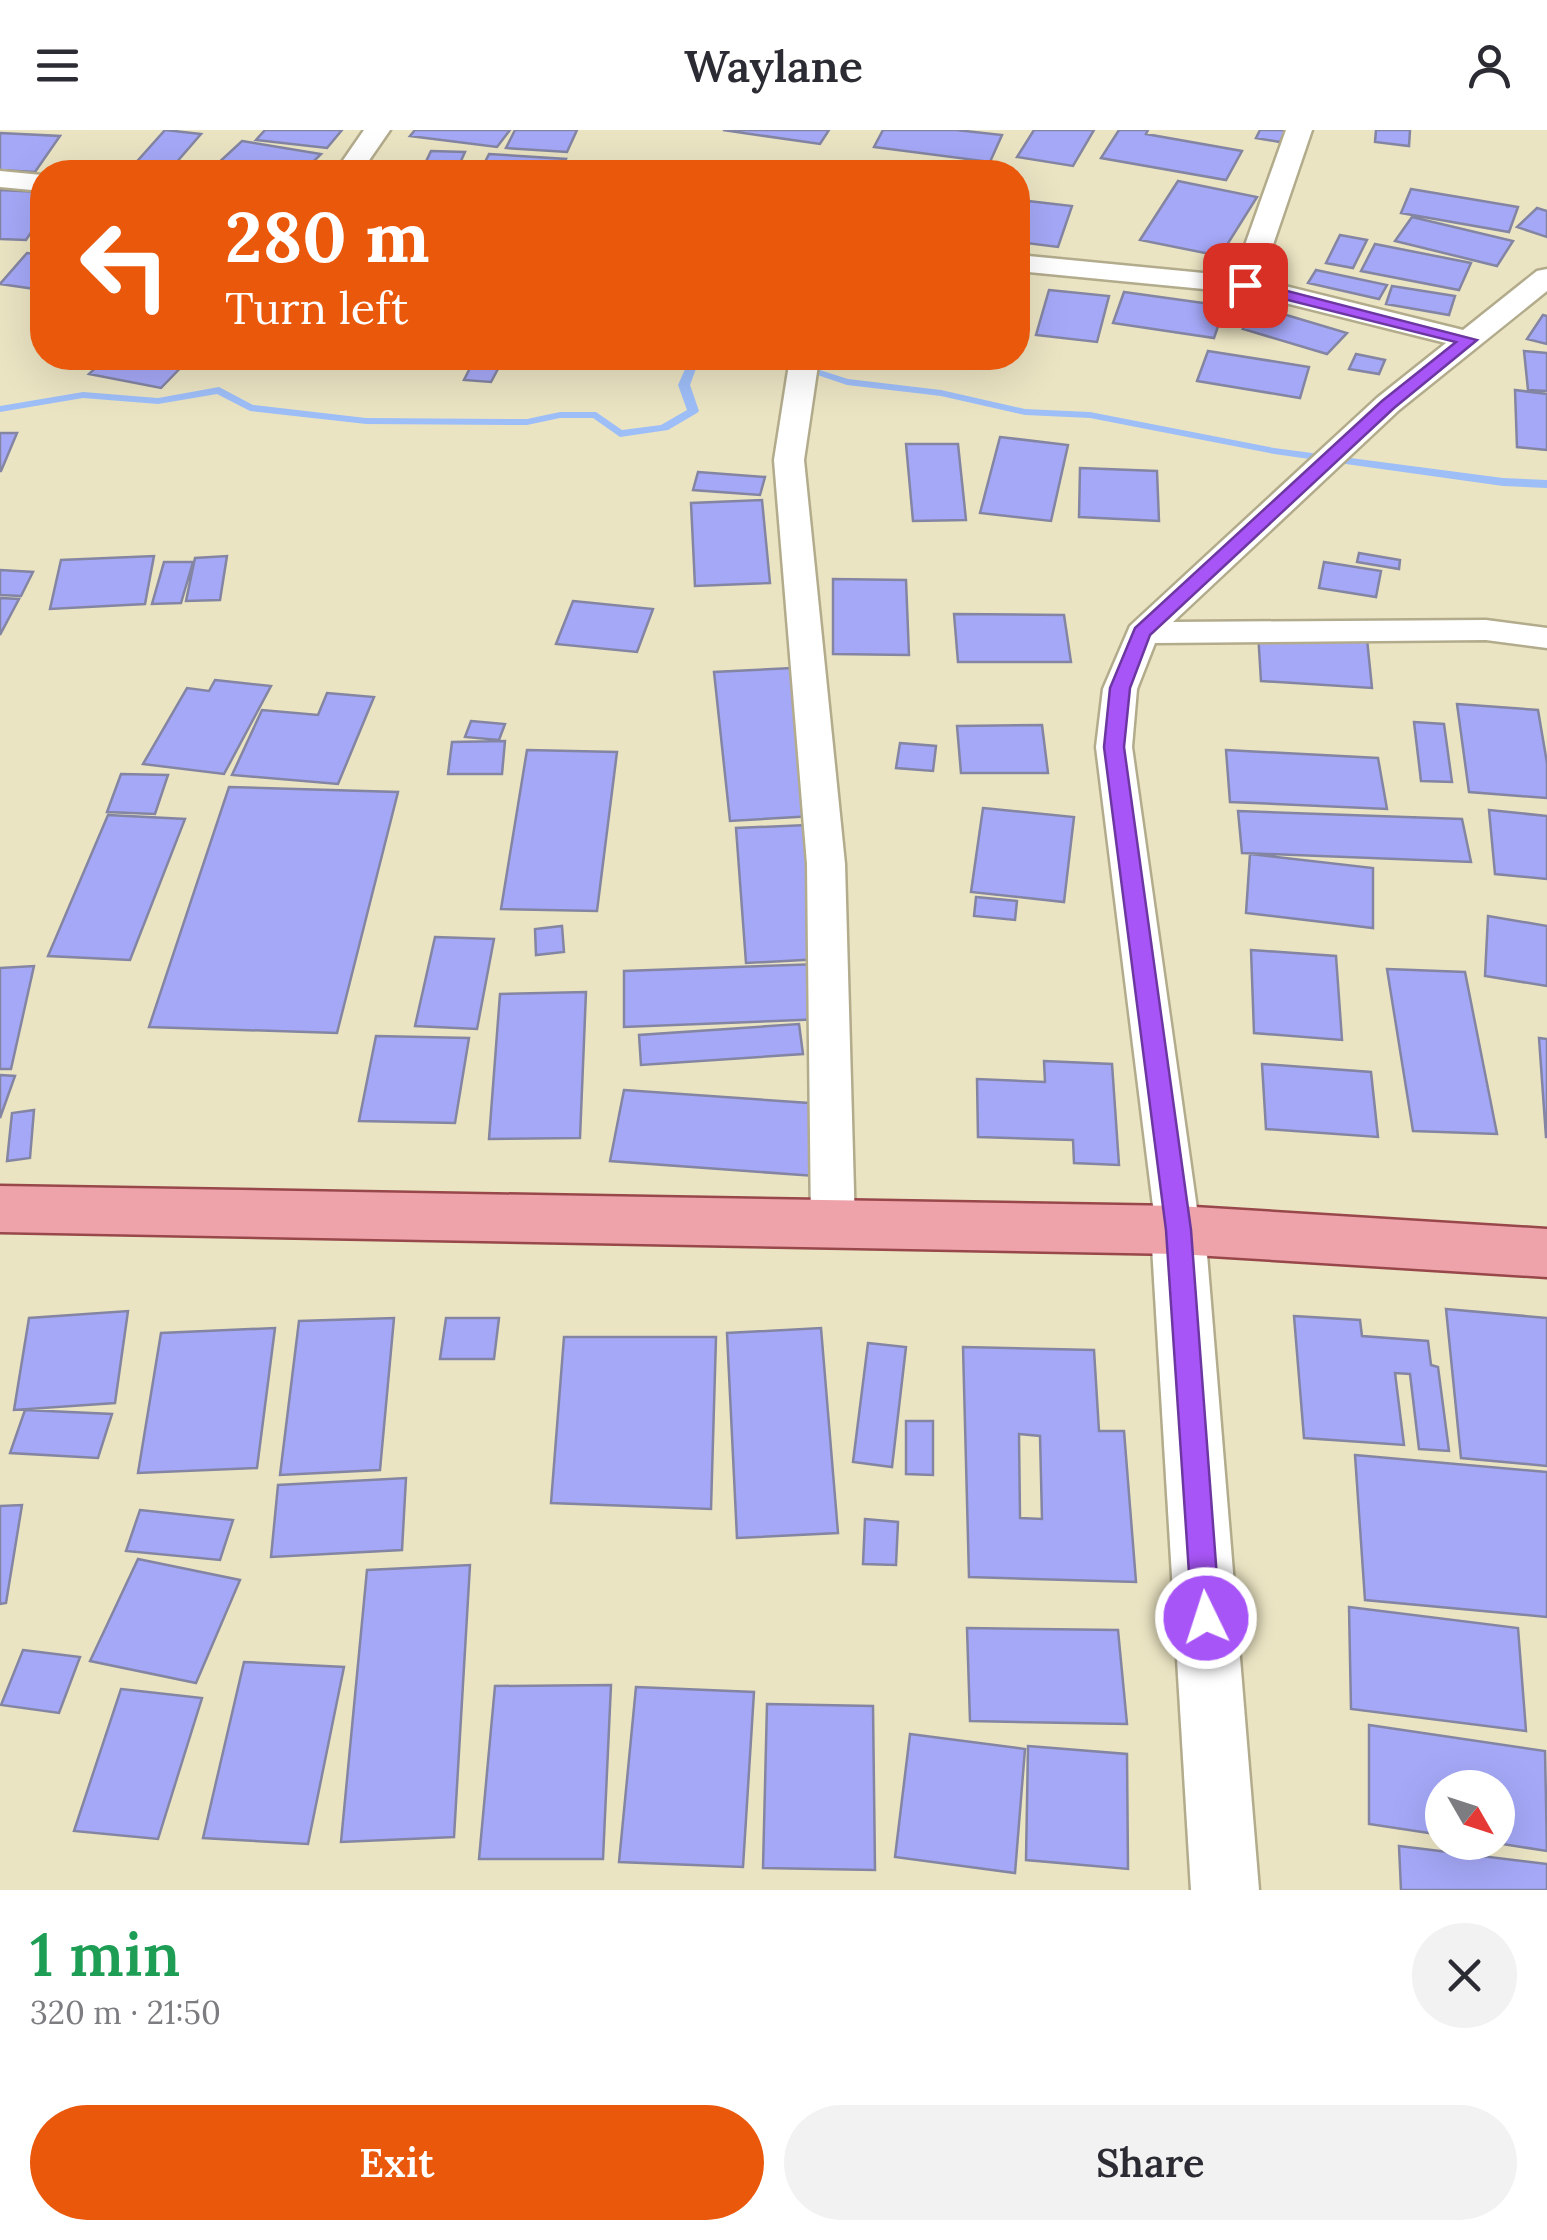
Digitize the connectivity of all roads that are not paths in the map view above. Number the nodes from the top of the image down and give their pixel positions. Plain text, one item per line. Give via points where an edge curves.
1 (377, 130) edge
2 (1298, 130) edge
3 (356, 160) edge
4 (0, 179) edge
5 (30, 182) edge
6 (1030, 265) edge
7 (1547, 277) edge
8 (1245, 285) junction
9 (1469, 340) junction
10 (802, 370) edge
11 (1142, 632) junction
12 (1547, 638) edge
13 (0, 1209) edge
14 (833, 1227) junction
15 (1178, 1230) junction
16 (1547, 1253) edge
17 (1225, 1890) edge

1 - 3 street
2 - 8 street
4 - 5 street
6 - 8 street
7 - 9 street
8 - 9 street
9 - 11 street via 1388,404
10 - 14 street via 789,460 826,864
11 - 12 street via 1486,630
11 - 15 street via 1120,688 1114,747
13 - 14 main road
14 - 15 main road
15 - 16 main road
15 - 17 street

